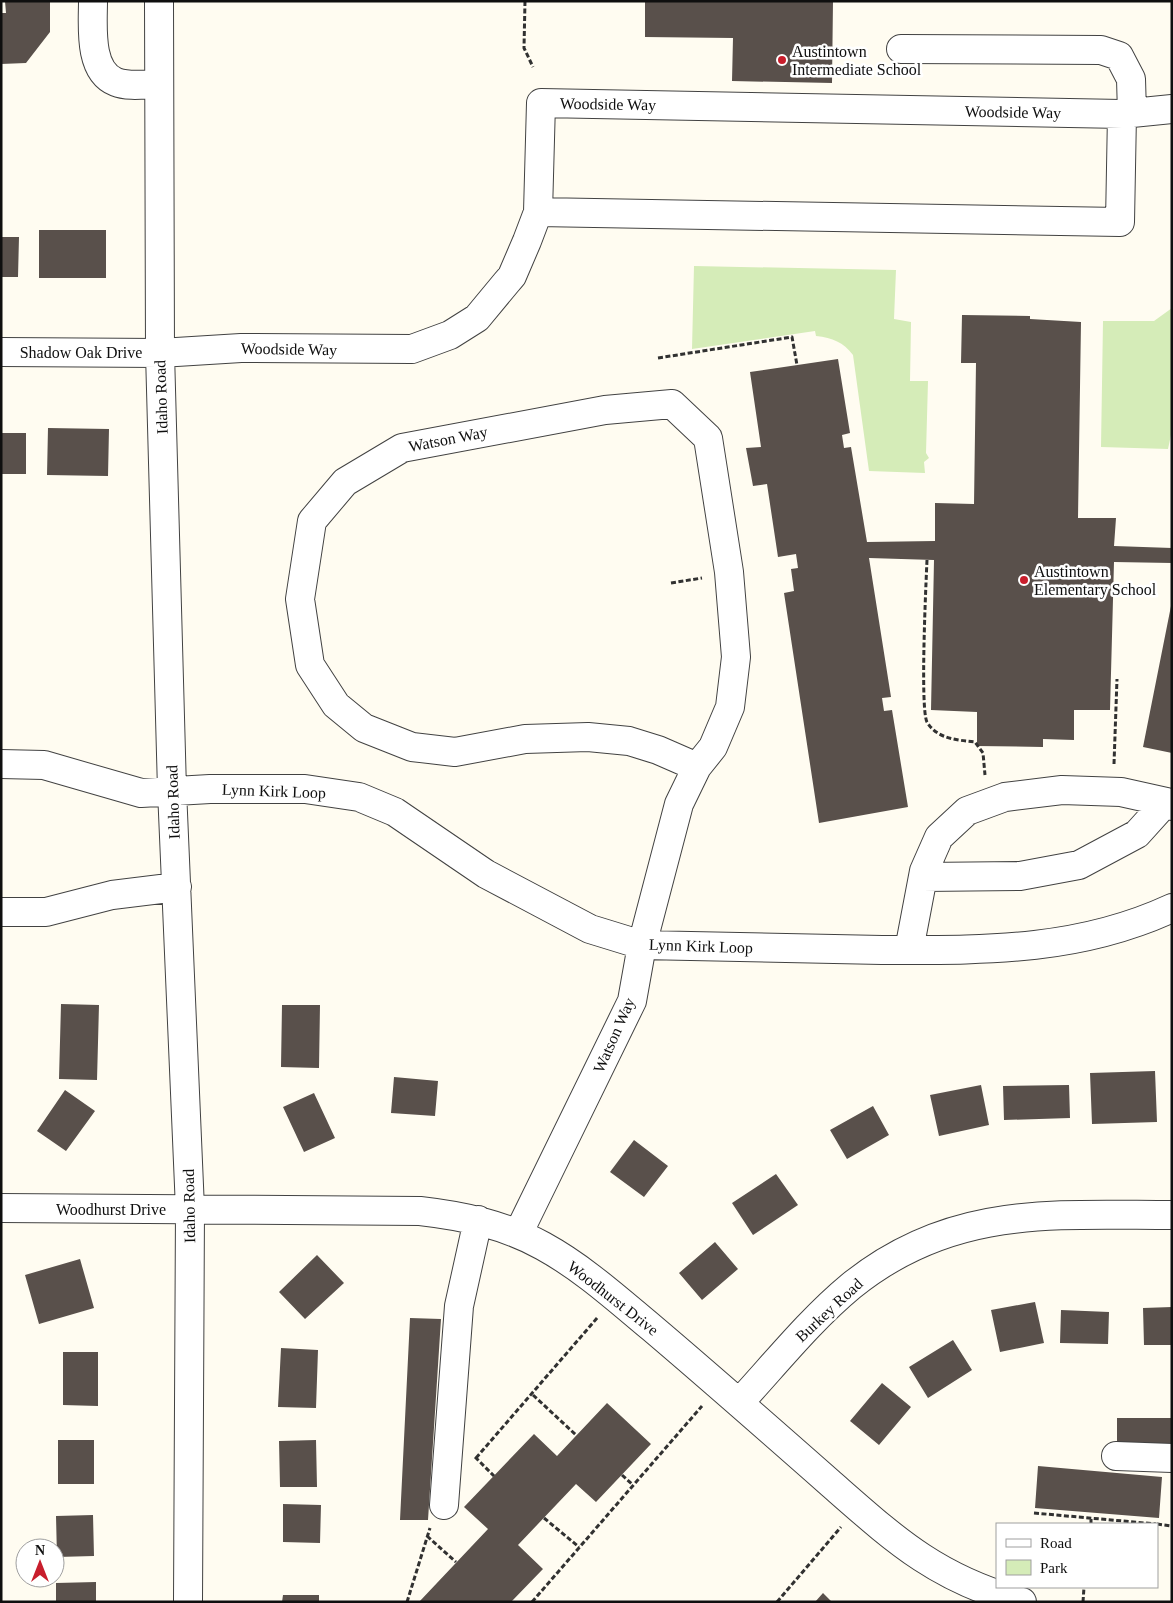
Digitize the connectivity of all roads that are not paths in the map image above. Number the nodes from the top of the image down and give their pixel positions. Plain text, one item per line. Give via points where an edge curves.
1 (93, 1) edge
2 (159, 1) edge
3 (901, 49) dead end
4 (159, 84) junction
5 (1172, 109) edge
6 (1127, 114) junction
7 (538, 212) junction
8 (1, 352) edge
9 (160, 353) junction
10 (1, 764) edge
11 (697, 767) junction
12 (172, 790) junction
13 (1169, 804) edge
14 (923, 877) junction
15 (177, 886) junction
16 (1172, 908) edge
17 (1, 912) edge
18 (642, 945) junction
19 (909, 950) junction
20 (1, 1208) edge
21 (190, 1209) junction
22 (1172, 1215) edge
23 (478, 1220) junction
24 (518, 1234) junction
25 (739, 1403) junction
26 (1116, 1456) dead end
27 (1172, 1458) edge
28 (444, 1505) road end
29 (982, 1596) edge
30 (188, 1602) edge
31 (1022, 1602) edge

1 - 4 street via 93,51 106,75 117,82
2 - 4 street, Idaho Road
3 - 6 street via 1101,50 1119,56 1131,79
4 - 9 street, Idaho Road
5 - 6 street, Woodside Way
6 - 7 street via 1120,222
6 - 7 street, Woodside Way via 541,103
7 - 9 street, Woodside Way via 512,276 477,318 450,335 412,350 241,348
8 - 9 street, Shadow Oak Drive
9 - 12 street, Idaho Road
10 - 12 street, Lynn Kirk Loop via 44,766 140,793
11 - 11 street, Watson Way via 629,741 588,737 525,739 455,752 412,747 364,728 336,705 310,665 300,599 312,520 344,482 402,448 605,410 672,404 708,438 729,572 736,657 730,707 713,747
11 - 18 street, Watson Way via 679,804
12 - 15 street, Idaho Road
12 - 18 street, Lynn Kirk Loop via 305,789 359,797 395,812 486,874 590,929
13 - 14 street via 1138,834 1079,865 1020,876
13 - 14 street via 1121,792 1062,790 1005,797 967,811 938,838
14 - 19 street
15 - 17 street via 112,895 46,912
15 - 21 street, Idaho Road
16 - 19 street, Lynn Kirk Loop via 1102,935 1040,946
18 - 19 street, Lynn Kirk Loop
18 - 24 street, Watson Way via 632,1001
20 - 21 street, Woodhurst Drive
21 - 23 street, Woodhurst Drive via 420,1211
21 - 30 street, Idaho Road
22 - 25 street, Burkey Road via 1040,1215 996,1220 959,1229 918,1245 852,1285 821,1313
23 - 24 street, Woodhurst Drive
23 - 28 street via 459,1306
24 - 25 street, Woodhurst Drive via 584,1271
25 - 29 street, Woodhurst Drive via 915,1555
26 - 27 street
29 - 31 street, Woodhurst Drive

